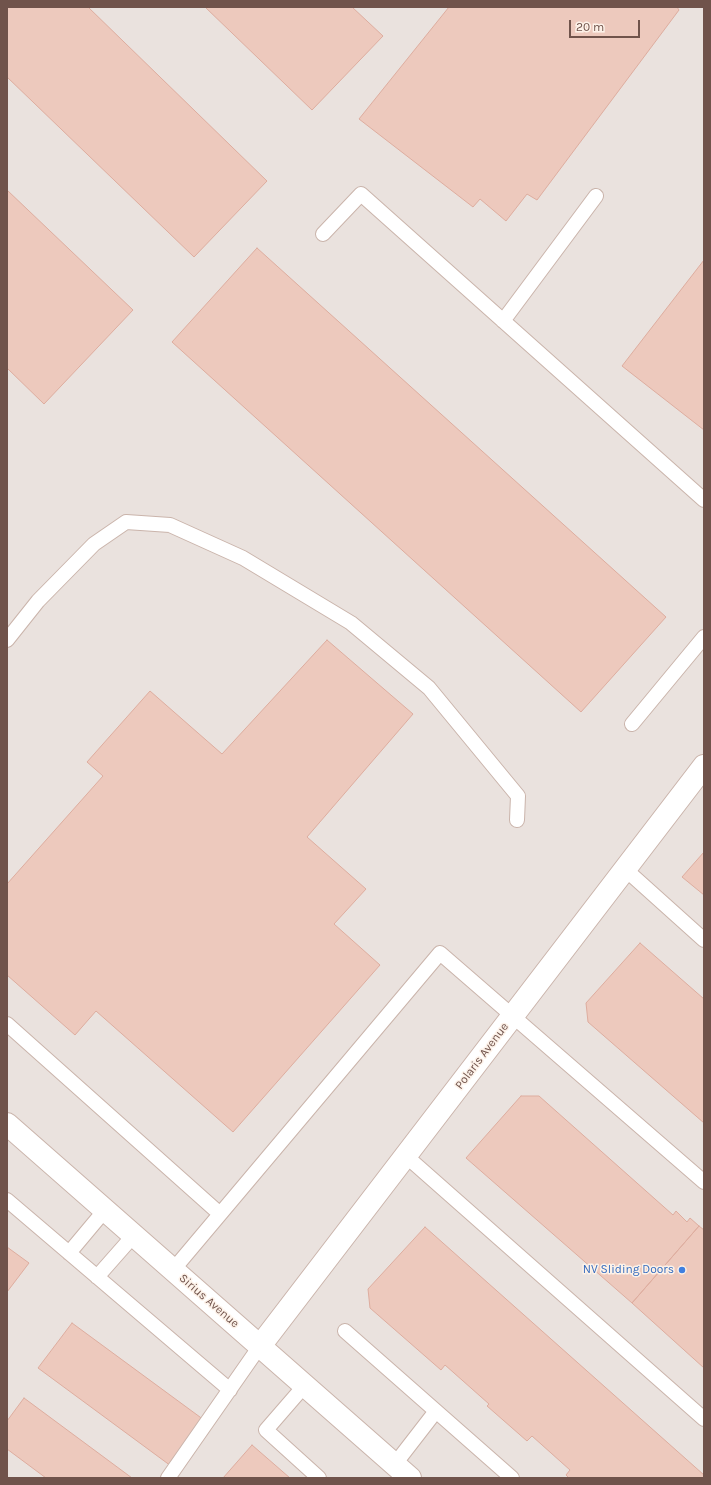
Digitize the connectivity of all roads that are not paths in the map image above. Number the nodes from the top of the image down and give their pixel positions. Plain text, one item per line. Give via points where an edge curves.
1 (596, 196) dead end
2 (323, 234) dead end
3 (502, 321) junction
4 (704, 500) edge
5 (704, 637) edge
6 (7, 640) edge
7 (632, 724) dead end
8 (704, 766) edge
9 (517, 820) dead end
10 (625, 869) junction
11 (704, 940) edge
12 (512, 1016) junction
13 (7, 1024) edge
14 (9, 1129) edge
15 (406, 1156) junction
16 (704, 1182) edge
17 (7, 1200) edge
18 (105, 1210) junction
19 (220, 1214) junction
20 (134, 1235) junction
21 (69, 1253) junction
22 (173, 1270) junction
23 (97, 1277) junction
24 (345, 1331) dead end
25 (260, 1346) junction
26 (305, 1385) junction
27 (230, 1390) junction
28 (436, 1411) junction
29 (704, 1419) edge
30 (402, 1471) edge
31 (168, 1478) edge
32 (320, 1478) edge
33 (512, 1478) edge

1 - 3 lane
2 - 3 lane via 361,194
3 - 4 lane
5 - 7 lane
6 - 9 lane via 38,600 94,544 126,522 170,525 243,558 351,623 429,688 518,796
8 - 10 street, Polaris Avenue
10 - 11 lane
10 - 12 street, Polaris Avenue
12 - 15 street, Polaris Avenue
12 - 16 lane
12 - 19 lane via 440,953
13 - 19 lane
14 - 18 street, Sirius Avenue
15 - 25 street, Polaris Avenue
15 - 29 lane
17 - 21 lane
18 - 20 street, Sirius Avenue
18 - 21 lane
19 - 22 lane
20 - 22 street, Sirius Avenue
20 - 23 lane
21 - 23 lane
22 - 25 street, Sirius Avenue
23 - 27 lane
24 - 28 lane
25 - 26 street, Sirius Avenue
25 - 27 lane
26 - 30 street, Sirius Avenue
26 - 32 lane via 266,1430
27 - 31 lane
28 - 30 lane
28 - 33 lane

